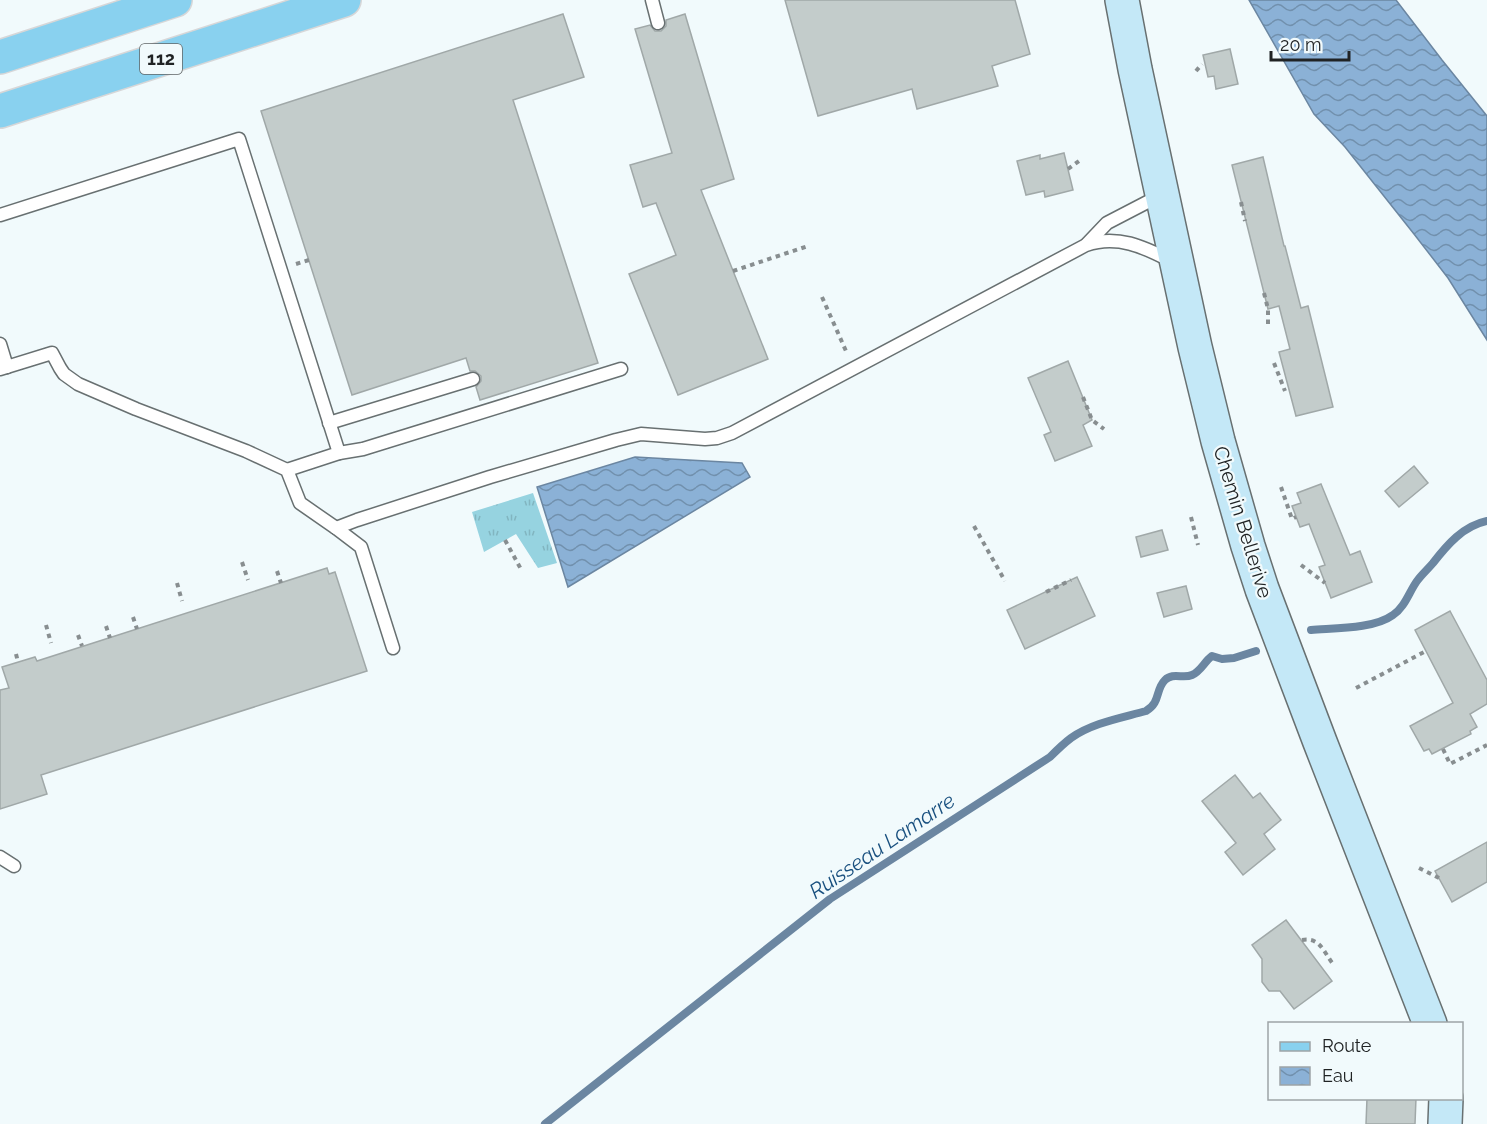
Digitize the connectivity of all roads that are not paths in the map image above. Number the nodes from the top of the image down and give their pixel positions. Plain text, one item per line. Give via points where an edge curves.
1 (175, 0) edge
2 (344, 0) edge
3 (652, 0) edge
4 (1122, 0) edge
5 (658, 23) dead end
6 (0, 57) edge
7 (0, 111) edge
8 (1163, 194) junction
9 (0, 215) edge
10 (1086, 245) junction
11 (1178, 265) junction
12 (0, 344) edge
13 (4, 368) edge
14 (621, 369) dead end
15 (473, 379) dead end
16 (329, 423) junction
17 (339, 453) junction
18 (287, 470) junction
19 (336, 528) junction
20 (393, 648) dead end
21 (0, 857) edge
22 (14, 866) dead end
23 (1430, 1022) edge
24 (1446, 1100) edge
25 (1445, 1124) edge

1 - 6 main road
2 - 7 main road, 112
3 - 5 lane
4 - 8 street, Chemin Bellerive
8 - 10 lane via 1107,223
8 - 11 street, Chemin Bellerive
9 - 16 lane via 239,139
10 - 11 lane via 1117,240
10 - 19 lane via 732,433 705,439 642,434 616,440
11 - 23 street, Chemin Bellerive via 1205,387 1251,556
12 - 13 lane
13 - 18 lane via 52,353 64,374 78,384
14 - 17 lane via 363,449
15 - 16 lane
16 - 17 lane
17 - 18 lane
18 - 19 lane via 300,503
19 - 20 lane via 361,547
21 - 22 lane
24 - 25 street

